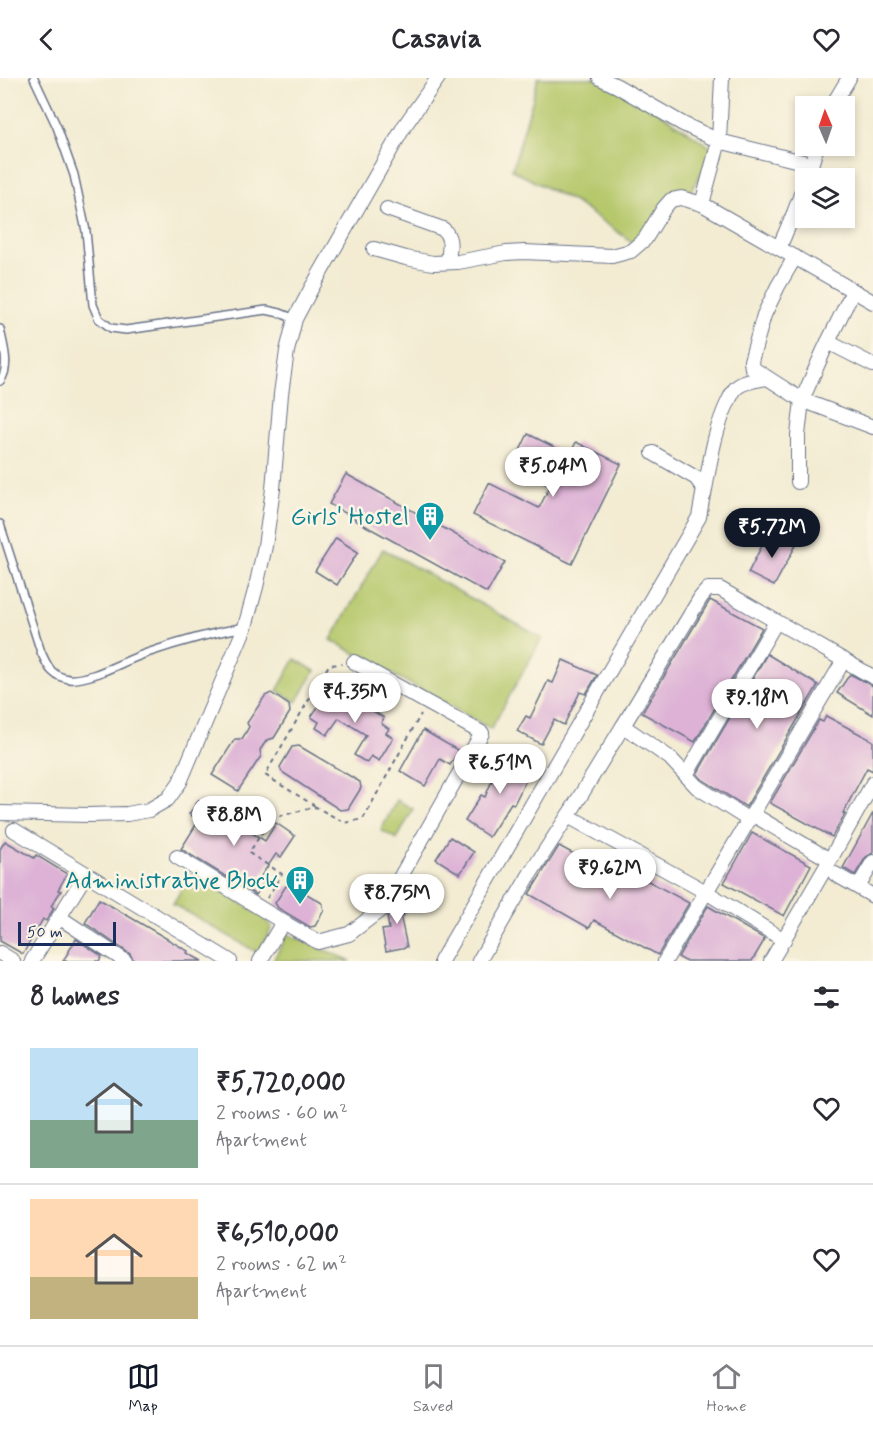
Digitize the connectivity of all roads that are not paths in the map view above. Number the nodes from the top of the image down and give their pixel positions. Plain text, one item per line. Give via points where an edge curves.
1 (34, 78) edge
2 (438, 78) edge
3 (600, 78) edge
4 (722, 78) edge
5 (849, 78) edge
6 (623, 84) edge
7 (838, 96) edge
8 (719, 141) junction
9 (814, 156) edge
10 (811, 164) junction
11 (810, 168) edge
12 (702, 204) junction
13 (387, 209) dead end
14 (795, 210) edge
15 (779, 248) junction
16 (374, 249) dead end
17 (795, 257) junction
18 (448, 262) junction
19 (853, 291) junction
20 (873, 302) edge
21 (295, 319) junction
22 (0, 329) edge
23 (828, 342) junction
24 (873, 365) edge
25 (767, 378) junction
26 (0, 381) edge
27 (802, 400) junction
28 (873, 427) edge
29 (653, 453) dead end
30 (798, 482) dead end
31 (703, 500) junction
32 (0, 524) edge
33 (776, 622) junction
34 (245, 627) junction
35 (844, 660) junction
36 (354, 662) road end
37 (873, 677) edge
38 (623, 726) junction
39 (686, 775) junction
40 (873, 783) edge
41 (0, 813) edge
42 (568, 816) junction
43 (751, 817) junction
44 (14, 830) dead end
45 (177, 857) dead end
46 (873, 862) edge
47 (833, 867) junction
48 (86, 874) junction
49 (858, 887) junction
50 (706, 892) junction
51 (873, 896) edge
52 (59, 917) junction
53 (283, 922) junction
54 (784, 940) junction
55 (0, 953) edge
56 (13, 961) edge
57 (32, 961) edge
58 (125, 961) edge
59 (230, 961) edge
60 (260, 961) edge
61 (441, 961) edge
62 (479, 961) edge
63 (665, 961) edge
64 (771, 961) edge

1 - 21 lane via 74,175 86,231 93,305 99,319 111,328 126,330 266,310
2 - 21 street via 405,125
3 - 6 street
4 - 8 street
5 - 7 street
6 - 8 street via 683,124
8 - 10 street
8 - 12 street
9 - 10 street
10 - 11 street
12 - 15 street
12 - 18 street via 681,198 671,200 645,240 631,251 612,256 524,252
13 - 18 street via 443,229 449,235
14 - 15 street
15 - 17 street
16 - 18 street via 433,263
17 - 19 street
17 - 25 street via 764,315 751,361 752,368
19 - 20 street
19 - 23 street
21 - 34 street via 281,394 266,546
22 - 26 lane via 6,362
23 - 24 street
23 - 27 street
25 - 27 street
25 - 31 street via 745,382 732,393 721,415
27 - 28 street
27 - 30 street
29 - 31 street via 696,478 704,489
31 - 61 street via 699,517
32 - 34 lane via 41,652 48,668 57,676 86,678 181,642
33 - 35 street
33 - 38 street via 720,589 708,589
33 - 39 street
34 - 41 street via 180,782 168,799 149,810 127,814
35 - 37 street
35 - 43 street
36 - 53 street via 482,733 383,908 349,934 318,942
38 - 39 street via 670,758
38 - 42 street
39 - 43 street via 697,787
40 - 47 street
42 - 50 street
42 - 62 street
43 - 47 street
43 - 50 street
44 - 48 street
45 - 53 street
46 - 49 street
47 - 49 street
47 - 54 street
48 - 52 street
48 - 59 street
49 - 51 street
50 - 54 street
50 - 63 street
52 - 57 street
52 - 58 street
53 - 60 street
54 - 64 street
55 - 56 street

